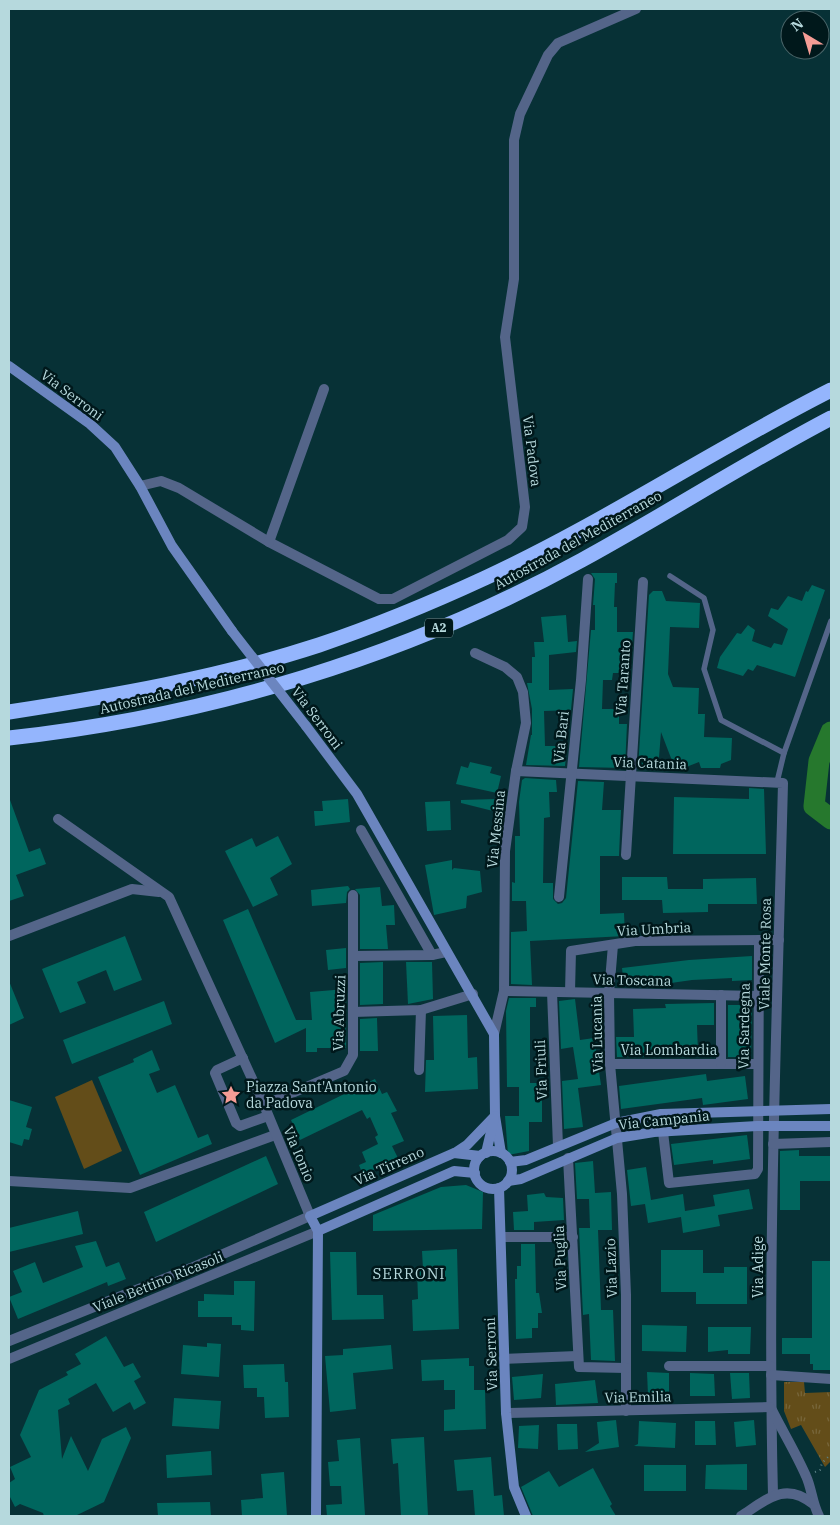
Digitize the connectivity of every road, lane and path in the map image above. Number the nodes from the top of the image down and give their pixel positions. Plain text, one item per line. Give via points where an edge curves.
1 (636, 9) edge
2 (9, 366) edge
3 (324, 389) dead end
4 (831, 390) edge
5 (831, 418) edge
6 (140, 486) junction
7 (269, 542) junction
8 (670, 576) dead end
9 (588, 579) dead end
10 (644, 582) dead end
11 (831, 621) edge
12 (475, 653) dead end
13 (9, 712) edge
14 (9, 738) edge
15 (784, 754) junction
16 (516, 771) junction
17 (571, 774) junction
18 (631, 776) junction
19 (780, 782) junction
20 (58, 818) dead end
21 (361, 830) dead end
22 (626, 855) dead end
23 (160, 892) junction
24 (353, 895) dead end
25 (559, 897) dead end
26 (9, 936) edge
27 (759, 940) junction
28 (779, 940) junction
29 (613, 944) junction
30 (446, 952) junction
31 (432, 955) junction
32 (354, 956) junction
33 (504, 991) junction
34 (552, 992) junction
35 (570, 992) junction
36 (609, 993) junction
37 (473, 994) junction
38 (721, 995) junction
39 (759, 996) junction
40 (421, 1010) junction
41 (353, 1012) junction
42 (494, 1034) junction
43 (243, 1058) junction
44 (610, 1064) junction
45 (720, 1064) junction
46 (758, 1064) junction
47 (419, 1070) dead end
48 (264, 1105) junction
49 (831, 1109) edge
50 (758, 1112) junction
51 (774, 1112) junction
52 (268, 1116) junction
53 (495, 1116) junction
54 (616, 1123) junction
55 (757, 1126) junction
56 (831, 1126) edge
57 (774, 1127) junction
58 (663, 1132) junction
59 (275, 1135) junction
60 (617, 1138) junction
61 (831, 1142) edge
62 (773, 1144) junction
63 (558, 1146) junction
64 (455, 1153) junction
65 (500, 1153) junction
66 (483, 1155) junction
67 (568, 1158) junction
68 (510, 1162) junction
69 (475, 1173) junction
70 (9, 1181) edge
71 (508, 1181) junction
72 (499, 1188) junction
73 (310, 1216) junction
74 (318, 1231) junction
75 (501, 1237) junction
76 (572, 1237) junction
77 (9, 1341) edge
78 (578, 1356) junction
79 (9, 1359) edge
80 (504, 1359) junction
81 (669, 1366) dead end
82 (626, 1368) junction
83 (771, 1371) junction
84 (831, 1379) edge
85 (770, 1407) junction
86 (626, 1411) junction
87 (506, 1413) junction
88 (831, 1454) edge
89 (806, 1476) junction
90 (772, 1495) junction
91 (813, 1504) junction
92 (316, 1516) edge
93 (526, 1516) edge
94 (741, 1516) edge
95 (819, 1516) edge

1 - 7 street, Via Padova via 558,43 548,55 520,114 514,140 514,279 505,337 525,507 522,527 508,540 394,598 378,599
2 - 6 street, Via Serroni via 90,424 115,447
3 - 7 street
4 - 13 highway, Autostrada del Mediterraneo / A2 via 568,536 402,614 319,645 235,669 112,696
5 - 14 highway, Autostrada del Mediterraneo / A2 via 582,560 413,639 328,671 242,696 116,723
6 - 7 street, Via Padova via 161,481 179,488
6 - 30 street, Via Serroni, bridge via 172,546 232,631 357,794
8 - 15 lane via 704,598 713,630 704,669 721,720
9 - 17 street, Via Bari
10 - 18 street, Via Taranto
11 - 15 lane
12 - 16 street, Via Messina via 511,672 517,677 523,692 526,723
15 - 19 lane
16 - 17 street, Via Catania
16 - 33 street, Via Messina via 505,851
17 - 18 street, Via Catania
17 - 25 street, Via Bari
18 - 19 street, Via Catania
18 - 22 street, Via Taranto
19 - 28 street, Viale Monte Rosa
20 - 23 street, Via Ionio
21 - 31 street
23 - 26 street via 132,889
23 - 43 street, Via Ionio via 169,897
24 - 32 street, Via Abruzzi
27 - 28 street, Via Umbria
27 - 29 street, Via Umbria
27 - 39 street, Via Sardegna
28 - 51 street, Viale Monte Rosa
29 - 35 street, Via Umbria via 571,951
29 - 36 street, Via Lucania
30 - 31 street, Via Abruzzi
30 - 37 street, Via Serroni
31 - 32 street, Via Abruzzi
32 - 41 street, Via Abruzzi
33 - 34 street, Via Toscana
33 - 42 street, Via Messina
34 - 35 street, Via Toscana
34 - 63 street, Via Friuli
35 - 36 street, Via Toscana
36 - 38 street, Via Toscana
36 - 44 street, Via Lucania
37 - 40 street
37 - 42 street, Via Serroni
38 - 39 street, Via Toscana
38 - 45 street
39 - 46 street, Via Sardegna
40 - 41 street
40 - 47 street
41 - 48 street, Via Abruzzi via 353,1055 344,1071
42 - 53 street, Via Serroni
43 - 48 street, Via Ionio
43 - 52 street via 216,1073 236,1123 240,1126
44 - 45 street, Via Lombardia
44 - 54 street, Via Lucania
45 - 46 street, Via Lombardia
46 - 50 street, Via Sardegna
48 - 52 street, Via Ionio
49 - 51 street, Via Campania
50 - 51 street, Via Campania
50 - 54 street, Via Campania via 661,1114
50 - 55 street, Via Sardegna
51 - 57 street, Viale Monte Rosa
52 - 59 street, Via Ionio
53 - 64 street
53 - 65 street, Via Serroni
53 - 66 street, Via Serroni
54 - 60 street, Via Lazio
54 - 63 street, Via Campania
55 - 57 street, Via Campania
55 - 58 street, Via Campania
55 - 58 street, Via Sardegna via 758,1169 755,1174 669,1183
56 - 57 street, Via Campania
57 - 62 street, Via Adige
58 - 60 street, Via Campania
59 - 70 street via 130,1188
59 - 73 street, Via Ionio
60 - 67 street, Via Campania
60 - 82 street, Via Lazio via 623,1222
61 - 62 street
62 - 83 street, Via Adige
63 - 68 street, Via Campania via 526,1160
64 - 66 street
64 - 73 street, Via Tirreno
65 - 66 street
65 - 68 street
66 - 69 street via 476,1163
67 - 71 street, Via Campania via 521,1179
67 - 76 street, Via Puglia
68 - 71 street via 512,1173
69 - 72 street via 482,1185
69 - 74 street via 454,1171
71 - 72 street
72 - 75 street, Via Serroni
73 - 74 street, Via Ionio
73 - 77 street, Viale Bettino Ricasoli
74 - 79 street, Viale Bettino Ricasoli
74 - 92 street, Via Ionio
75 - 76 street
75 - 80 street, Via Serroni
76 - 78 street, Via Puglia
78 - 80 street
78 - 82 street via 579,1367
80 - 87 street, Via Serroni
81 - 83 street
82 - 86 street, Via Lazio
83 - 84 street
83 - 85 street, Via Adige
85 - 86 street, Via Emilia
85 - 89 street, Via Adige
85 - 90 street, Via Adige
86 - 87 street, Via Emilia
87 - 93 street, Via Serroni via 514,1487
88 - 89 path via 820,1470
89 - 91 street, Via Adige
90 - 91 street via 791,1492
90 - 94 street
91 - 95 street, Via Adige

